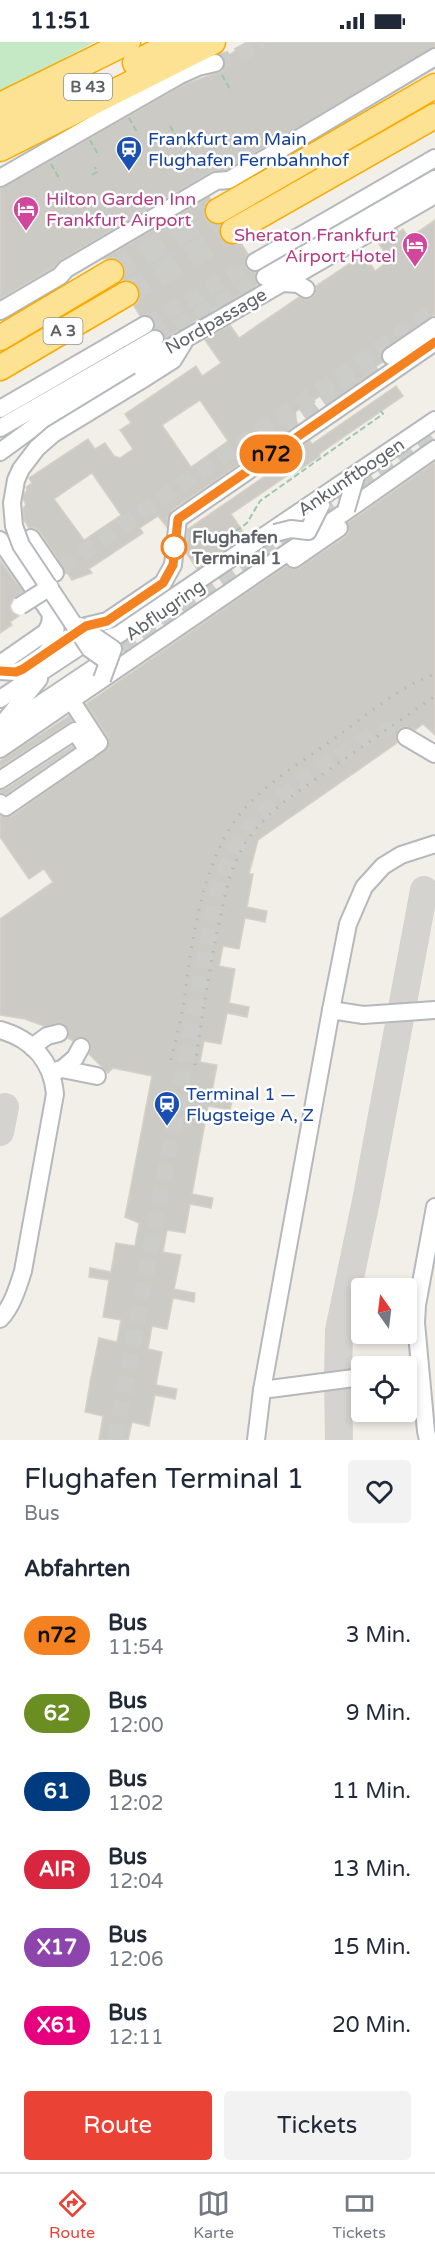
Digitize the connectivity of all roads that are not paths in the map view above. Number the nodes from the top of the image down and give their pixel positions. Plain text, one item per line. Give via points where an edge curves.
1 (128, 42) edge
2 (175, 42) edge
3 (214, 52) edge
4 (435, 57) edge
5 (435, 86) edge
6 (0, 105) edge
7 (435, 116) edge
8 (0, 130) edge
9 (0, 149) edge
10 (435, 158) edge
11 (0, 178) edge
12 (435, 179) edge
13 (435, 195) edge
14 (435, 202) edge
15 (218, 211) tunnel mouth
16 (232, 231) tunnel mouth
17 (328, 256) junction
18 (255, 262) tunnel mouth
19 (111, 272) tunnel mouth
20 (265, 277) tunnel mouth
21 (282, 283) junction
22 (306, 289) dead end
23 (126, 294) tunnel mouth
24 (0, 311) edge
25 (145, 325) tunnel mouth
26 (435, 326) edge
27 (0, 338) edge
28 (186, 338) junction
29 (155, 339) tunnel mouth
30 (435, 342) edge
31 (391, 356) tunnel mouth
32 (0, 368) edge
33 (0, 409) edge
34 (435, 421) edge
35 (0, 428) edge
36 (435, 449) edge
37 (0, 452) edge
38 (435, 462) edge
39 (350, 479) junction
40 (346, 510) junction
41 (308, 531) junction
42 (275, 533) junction
43 (31, 538) dead end
44 (0, 540) edge
45 (50, 579) junction
46 (20, 606) dead end
47 (49, 611) junction
48 (47, 660) junction
49 (0, 664) edge
50 (104, 664) junction
51 (0, 671) edge
52 (23, 684) junction
53 (0, 685) edge
54 (0, 692) edge
55 (64, 697) junction
56 (0, 699) edge
57 (0, 707) edge
58 (0, 729) edge
59 (406, 737) tunnel mouth
60 (0, 742) edge
61 (93, 747) junction
62 (0, 749) edge
63 (435, 754) edge
64 (0, 780) edge
65 (0, 803) edge
66 (435, 844) edge
67 (331, 1010) junction
68 (435, 1010) edge
69 (0, 1030) edge
70 (59, 1033) dead end
71 (32, 1047) junction
72 (81, 1047) dead end
73 (56, 1071) junction
74 (97, 1076) dead end
75 (435, 1207) edge
76 (0, 1319) edge
77 (414, 1356) edge
78 (351, 1378) edge
79 (417, 1389) edge
80 (262, 1390) junction
81 (256, 1440) edge
82 (428, 1440) edge

1 - 6 highway, B 43
2 - 8 highway, B 43
3 - 9 highway, B 43
3 - 11 street via 198,67
4 - 24 street via 229,180 216,181
5 - 15 highway
7 - 16 highway
10 - 18 street
12 - 20 street
13 - 17 street, Nordpassage
14 - 17 street via 345,256
17 - 21 street, Nordpassage
19 - 27 highway, A 3
21 - 22 street
21 - 28 street, Nordpassage
23 - 32 highway, A 3
25 - 33 street
26 - 31 street
28 - 37 street, Nordpassage via 41,422
28 - 45 street, bridge via 173,360 53,434 28,457 16,480 12,513 17,536
29 - 35 street
30 - 48 street via 178,519 173,565 163,583 107,621 86,626
34 - 39 street, Abflugring
34 - 48 street, Ankunftbogen via 118,635
36 - 40 street
38 - 50 street via 118,679
39 - 40 street, bridge
39 - 41 street, bridge via 321,505
39 - 42 street, Abflugring, bridge
40 - 41 street via 325,526
41 - 42 street, bridge via 291,529
41 - 50 street via 300,544
42 - 50 street, Abflugring via 120,641
43 - 45 street
44 - 45 street
45 - 46 street, bridge
45 - 47 street
45 - 50 street, bridge via 90,649
47 - 48 street via 56,628
47 - 49 street via 51,621 46,632
48 - 51 street via 20,670
48 - 52 street, Ankunftbogen
48 - 58 street
50 - 55 street, Abflugring
52 - 53 street, Ankunftbogen
52 - 54 street, Ankunftbogen
52 - 56 street, Ankunftbogen
52 - 57 street, Ankunftbogen
55 - 58 street
55 - 60 street
55 - 61 street
55 - 62 street, Abflugring
59 - 63 street
61 - 64 street via 75,731
61 - 65 street via 6,807
66 - 67 street via 401,855 383,866 364,887 348,924
67 - 68 street via 363,1015
67 - 80 street
69 - 71 street
70 - 71 street
71 - 73 street
72 - 73 street via 75,1058
73 - 74 street
73 - 76 street via 55,1102 28,1246 18,1287
75 - 77 street via 417,1305
78 - 80 street
79 - 82 street
80 - 81 street

